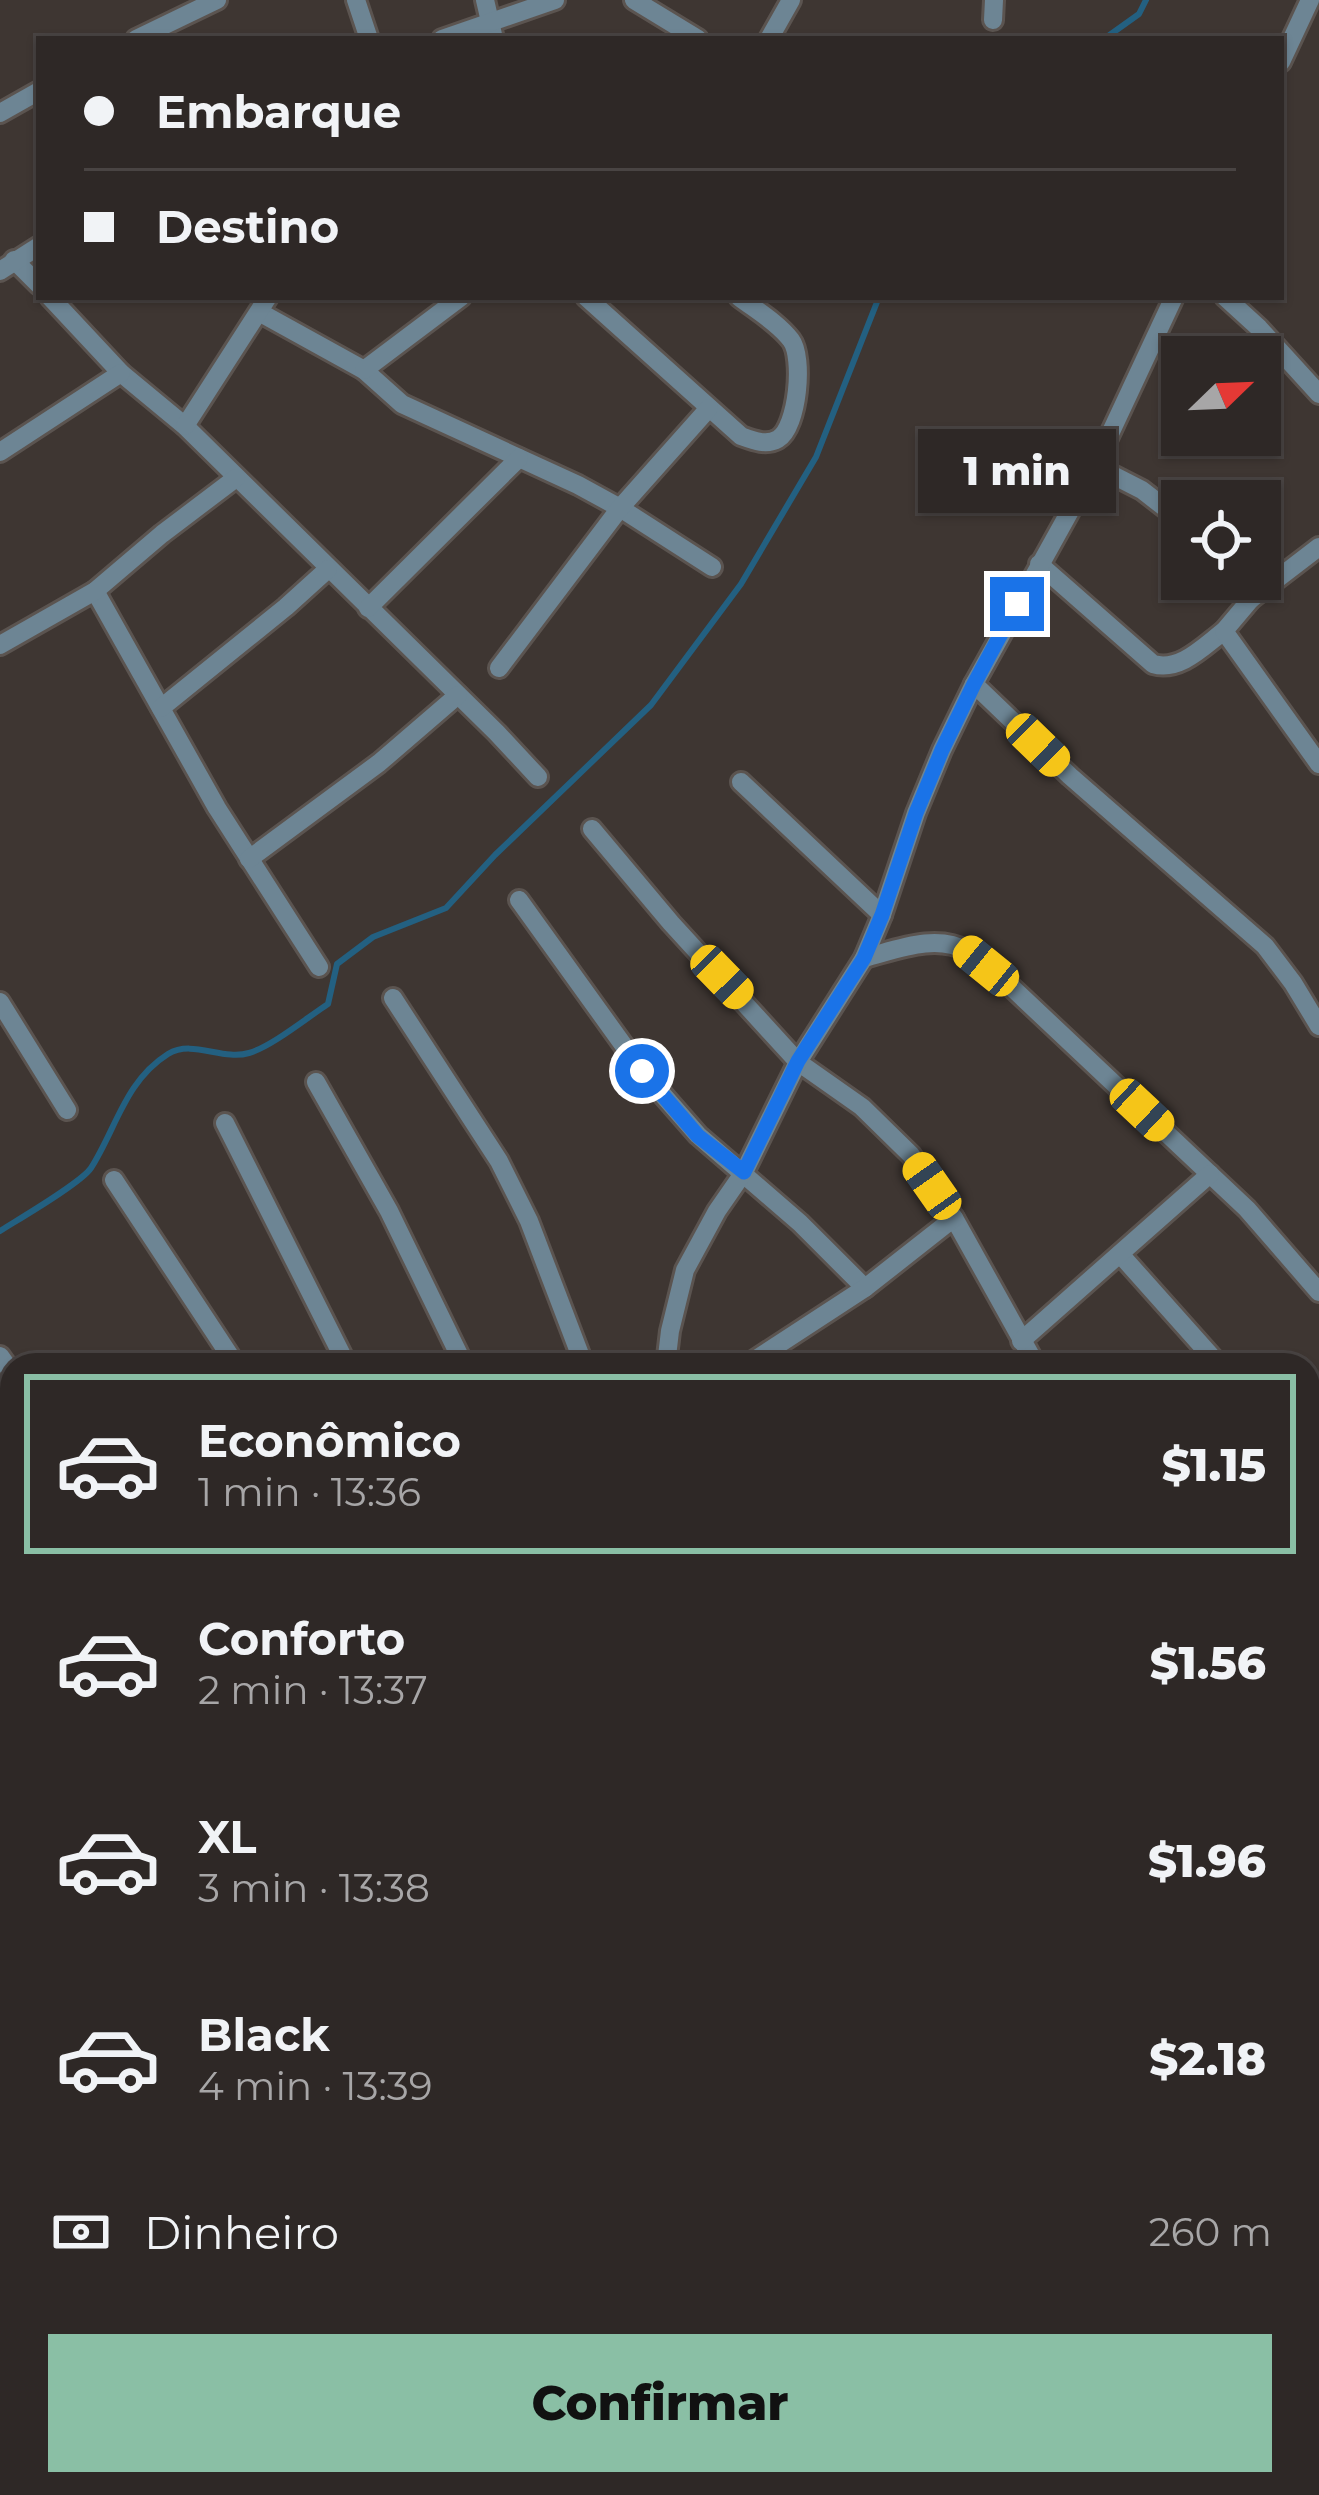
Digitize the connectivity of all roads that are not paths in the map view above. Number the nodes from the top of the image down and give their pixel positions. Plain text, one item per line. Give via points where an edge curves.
1 (217, 0) edge
2 (356, 0) edge
3 (485, 0) edge
4 (555, 0) edge
5 (634, 0) edge
6 (791, 0) edge
7 (1310, 0) edge
8 (491, 30) edge
9 (142, 36) edge
10 (368, 36) edge
11 (458, 36) edge
12 (693, 36) edge
13 (771, 36) edge
14 (1284, 56) edge
15 (36, 93) edge
16 (0, 113) edge
17 (36, 247) edge
18 (7, 266) edge
19 (36, 283) edge
20 (53, 300) edge
21 (457, 300) edge
22 (589, 300) edge
23 (743, 300) edge
24 (1173, 300) edge
25 (1229, 300) edge
26 (263, 304) edge
27 (364, 370) junction
28 (121, 373) junction
29 (1319, 394) edge
30 (709, 407) junction
31 (185, 426) junction
32 (0, 452) edge
33 (519, 458) junction
34 (1095, 466) junction
35 (236, 478) junction
36 (1161, 505) edge
37 (620, 508) junction
38 (1319, 547) edge
39 (1039, 564) junction
40 (712, 567) dead end
41 (328, 569) junction
42 (1281, 576) edge
43 (95, 591) junction
44 (1251, 600) edge
45 (368, 608) junction
46 (1224, 631) junction
47 (0, 645) edge
48 (499, 668) dead end
49 (974, 684) junction
50 (458, 695) junction
51 (161, 708) junction
52 (1318, 762) edge
53 (538, 777) dead end
54 (741, 782) dead end
55 (592, 829) dead end
56 (249, 859) junction
57 (519, 900) dead end
58 (882, 915) junction
59 (864, 958) junction
60 (319, 968) dead end
61 (393, 998) dead end
62 (0, 1002) edge
63 (1319, 1026) edge
64 (798, 1061) junction
65 (316, 1082) dead end
66 (67, 1110) dead end
67 (224, 1123) dead end
68 (744, 1172) junction
69 (1210, 1174) junction
70 (114, 1180) dead end
71 (954, 1218) junction
72 (1120, 1254) junction
73 (865, 1288) junction
74 (1319, 1292) edge
75 (1021, 1341) junction
76 (228, 1353) edge
77 (341, 1353) edge
78 (458, 1353) edge
79 (579, 1353) edge
80 (667, 1353) edge
81 (765, 1353) edge
82 (1028, 1353) edge
83 (1208, 1353) edge

1 - 9 street
2 - 10 street
3 - 8 street
4 - 8 street
5 - 12 street
6 - 13 street
7 - 14 street
8 - 11 street
15 - 16 street
17 - 18 street
18 - 19 street
20 - 28 street
21 - 27 street
22 - 30 street
23 - 30 street via 794,343 797,392 787,428 760,442
24 - 34 street
25 - 29 street
26 - 27 street
26 - 31 street
27 - 33 street via 401,404
28 - 31 street
28 - 32 street
30 - 37 street
31 - 35 street
33 - 37 street
33 - 45 street
34 - 36 street
34 - 39 street
35 - 41 street
35 - 43 street
37 - 40 street
37 - 48 street
38 - 42 street
39 - 46 street via 1153,664 1173,665
39 - 49 street
41 - 45 street
41 - 51 street
43 - 47 street
43 - 51 street
44 - 46 street
45 - 50 street
46 - 52 street
49 - 58 street via 916,813
49 - 63 street via 1265,946
50 - 53 street
50 - 56 street
51 - 56 street
54 - 58 street
55 - 64 street
56 - 60 street
57 - 68 street via 642,1071 698,1136
58 - 59 street
59 - 64 street
59 - 69 street via 926,943 966,950
61 - 79 street via 499,1161
62 - 66 street
64 - 68 street
64 - 71 street via 911,1155
65 - 78 street
67 - 77 street
68 - 73 street
68 - 80 street via 686,1270
69 - 72 street
69 - 74 street
70 - 76 street
71 - 73 street
71 - 75 street
72 - 75 street
72 - 83 street
73 - 81 street
75 - 82 street

